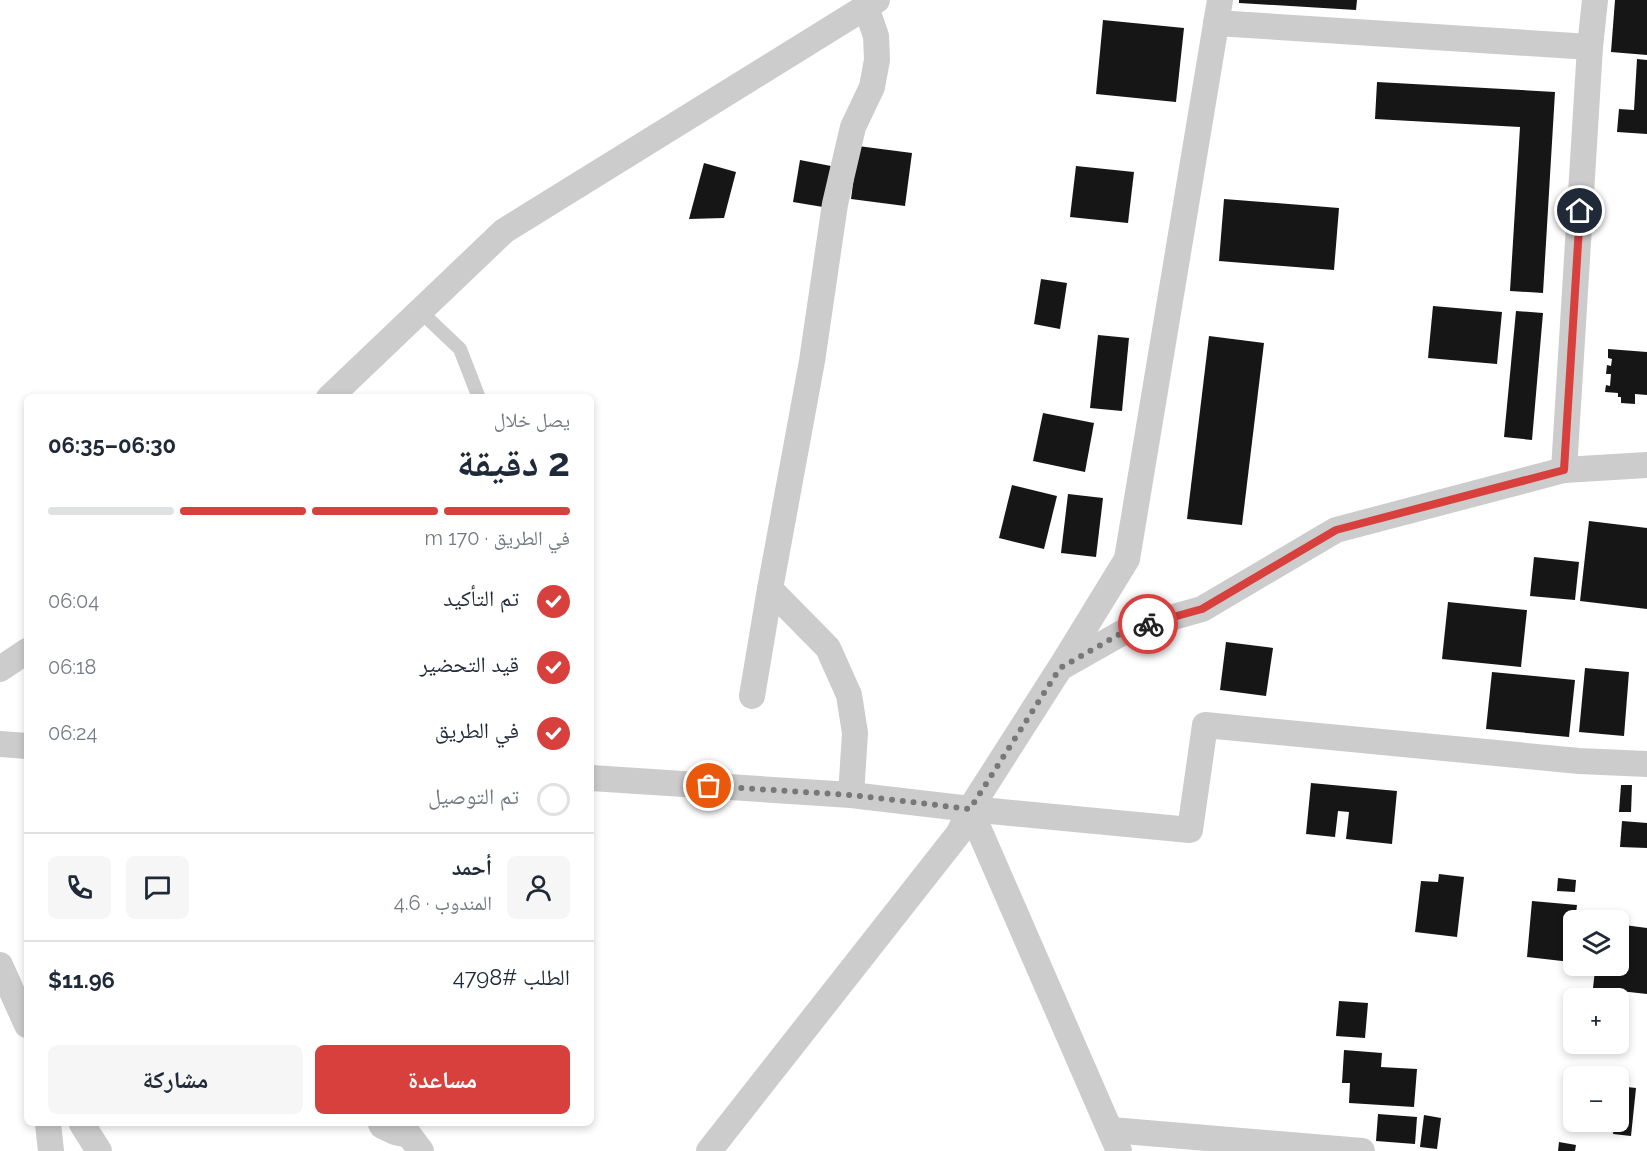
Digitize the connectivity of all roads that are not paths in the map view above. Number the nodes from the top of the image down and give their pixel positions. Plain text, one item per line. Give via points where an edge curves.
1 (1595, 0) edge
2 (872, 3) edge
3 (1218, 11) edge
4 (1590, 47) junction
5 (420, 311) junction
6 (333, 394) edge
7 (477, 394) edge
8 (1647, 465) edge
9 (1564, 470) junction
10 (770, 589) junction
11 (24, 653) edge
12 (1060, 668) junction
13 (0, 669) edge
14 (752, 696) dead end
15 (0, 744) edge
16 (24, 746) edge
17 (1647, 764) edge
18 (594, 778) edge
19 (851, 795) junction
20 (970, 809) junction
21 (0, 965) edge
22 (24, 1018) edge
23 (48, 1126) edge
24 (83, 1126) edge
25 (382, 1126) edge
26 (1115, 1141) edge
27 (51, 1151) edge
28 (99, 1151) edge
29 (421, 1151) edge
30 (709, 1151) edge
31 (1362, 1151) edge

1 - 4 street
2 - 5 street via 504,231
2 - 10 street via 877,60 872,87 853,128 836,204
3 - 4 street
3 - 12 street via 1127,559
4 - 9 street
5 - 6 street
5 - 7 lane via 460,349
8 - 9 street
9 - 12 street via 1336,530 1202,609 1127,630
10 - 14 street
10 - 19 street via 828,648 849,695 855,733
11 - 13 street
12 - 20 street
15 - 16 street
17 - 20 street via 1205,725 1190,830
18 - 19 street
19 - 20 street
20 - 26 street
20 - 30 street via 958,833
21 - 22 street
23 - 27 street
24 - 28 street
25 - 29 street via 409,1136
26 - 31 street

